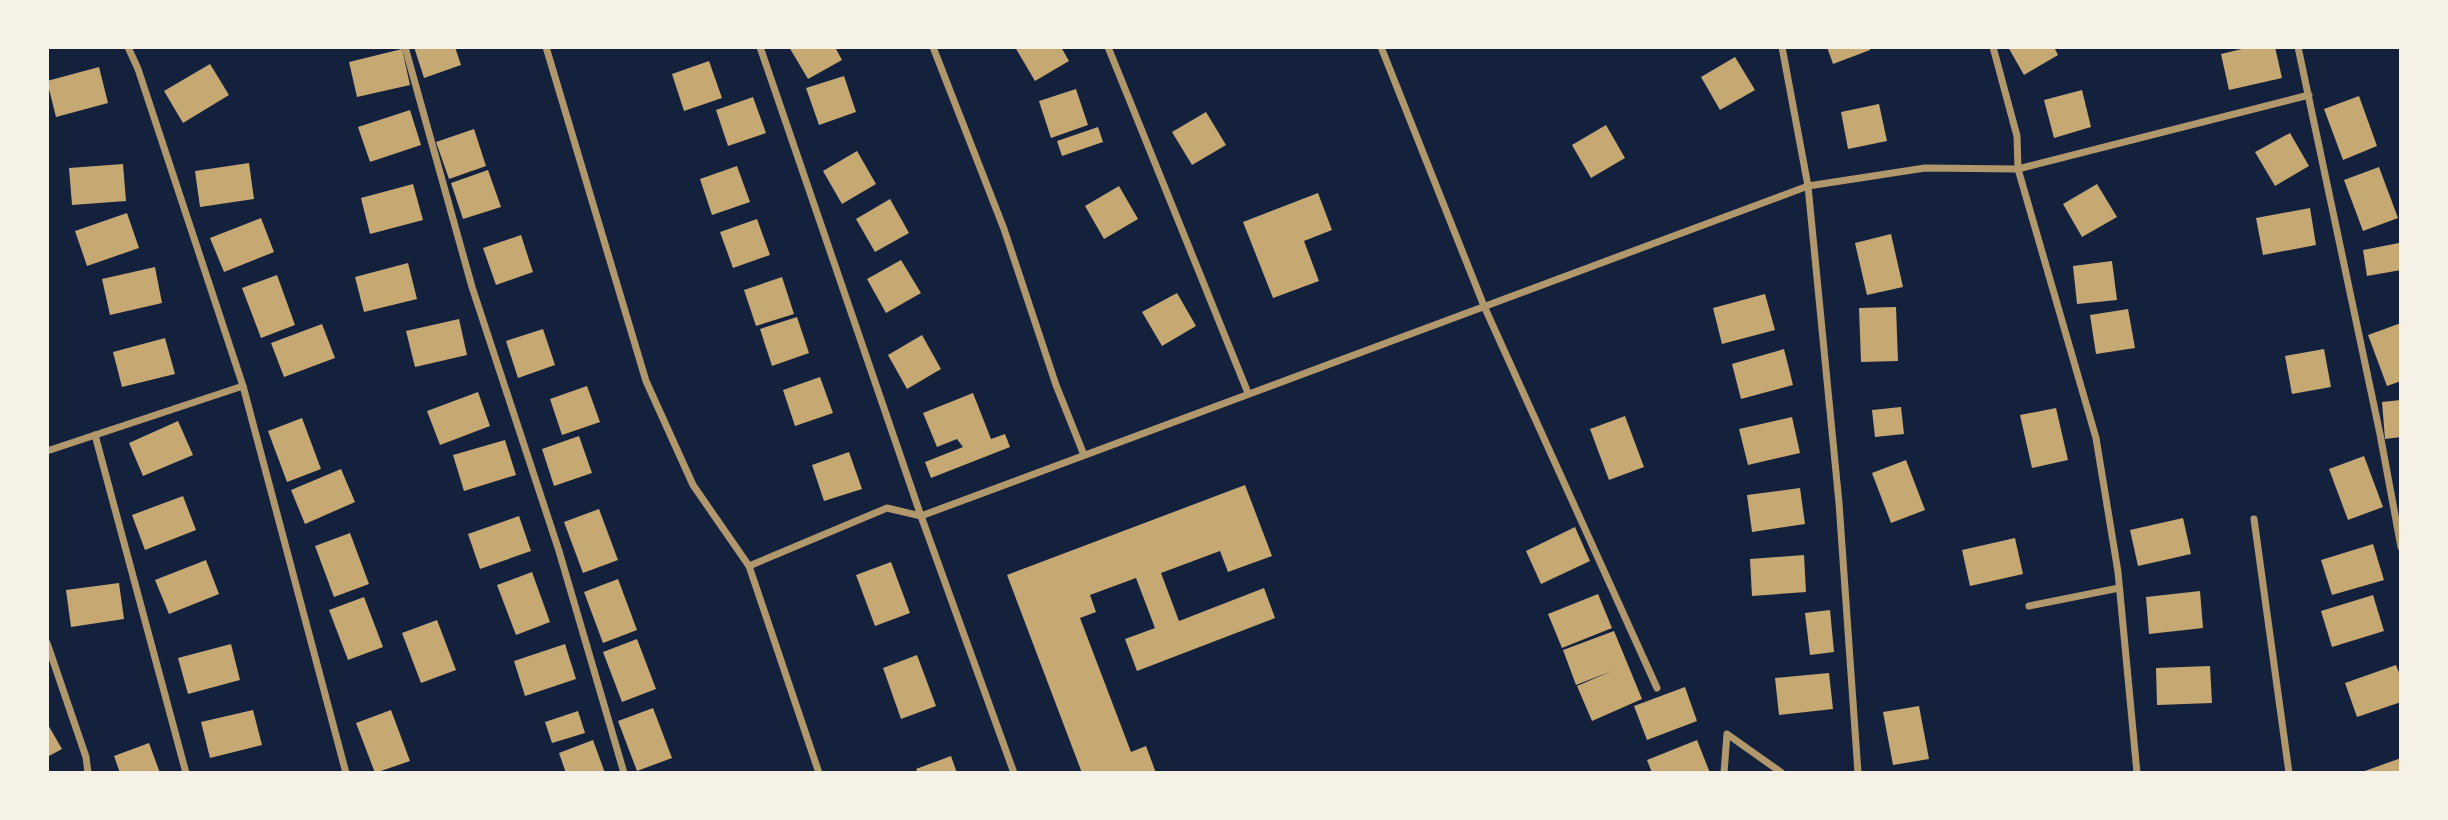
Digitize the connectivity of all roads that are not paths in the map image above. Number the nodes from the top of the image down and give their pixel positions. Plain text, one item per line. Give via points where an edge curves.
1 (128, 47) edge
2 (405, 47) edge
3 (546, 47) edge
4 (760, 47) edge
5 (933, 47) edge
6 (1108, 47) edge
7 (1381, 47) edge
8 (1782, 47) edge
9 (1993, 47) edge
10 (2298, 47) edge
11 (2309, 95) junction
12 (2018, 169) junction
13 (1808, 186) junction
14 (1484, 306) junction
15 (243, 386) junction
16 (1248, 393) junction
17 (95, 435) junction
18 (47, 451) edge
19 (1084, 454) junction
20 (921, 516) junction
21 (2255, 519) dead end
22 (2401, 547) edge
23 (749, 566) junction
24 (2119, 587) junction
25 (2029, 606) dead end
26 (47, 643) edge
27 (1657, 688) dead end
28 (88, 773) edge
29 (186, 773) edge
30 (346, 773) edge
31 (624, 773) edge
32 (819, 773) edge
33 (1014, 773) edge
34 (1724, 773) edge
35 (1782, 773) edge
36 (1858, 773) edge
37 (2137, 773) edge
38 (2289, 773) edge

1 - 15 street
2 - 31 street via 472,287 559,551
3 - 23 street via 646,381 693,485
4 - 20 street
5 - 19 street
6 - 16 street
7 - 14 street
8 - 13 street
9 - 12 street via 2017,136
10 - 11 street
11 - 12 street
11 - 22 street
12 - 13 street via 1925,168
12 - 24 street via 2096,438
13 - 14 street
13 - 36 street via 1839,503
14 - 16 street
14 - 27 street
15 - 17 street
15 - 30 street
16 - 19 street
17 - 18 street
17 - 29 street
19 - 20 street
20 - 23 street via 887,508
20 - 33 street
21 - 38 street
23 - 32 street
24 - 25 street
24 - 37 street
26 - 28 street
34 - 35 street via 1727,734

